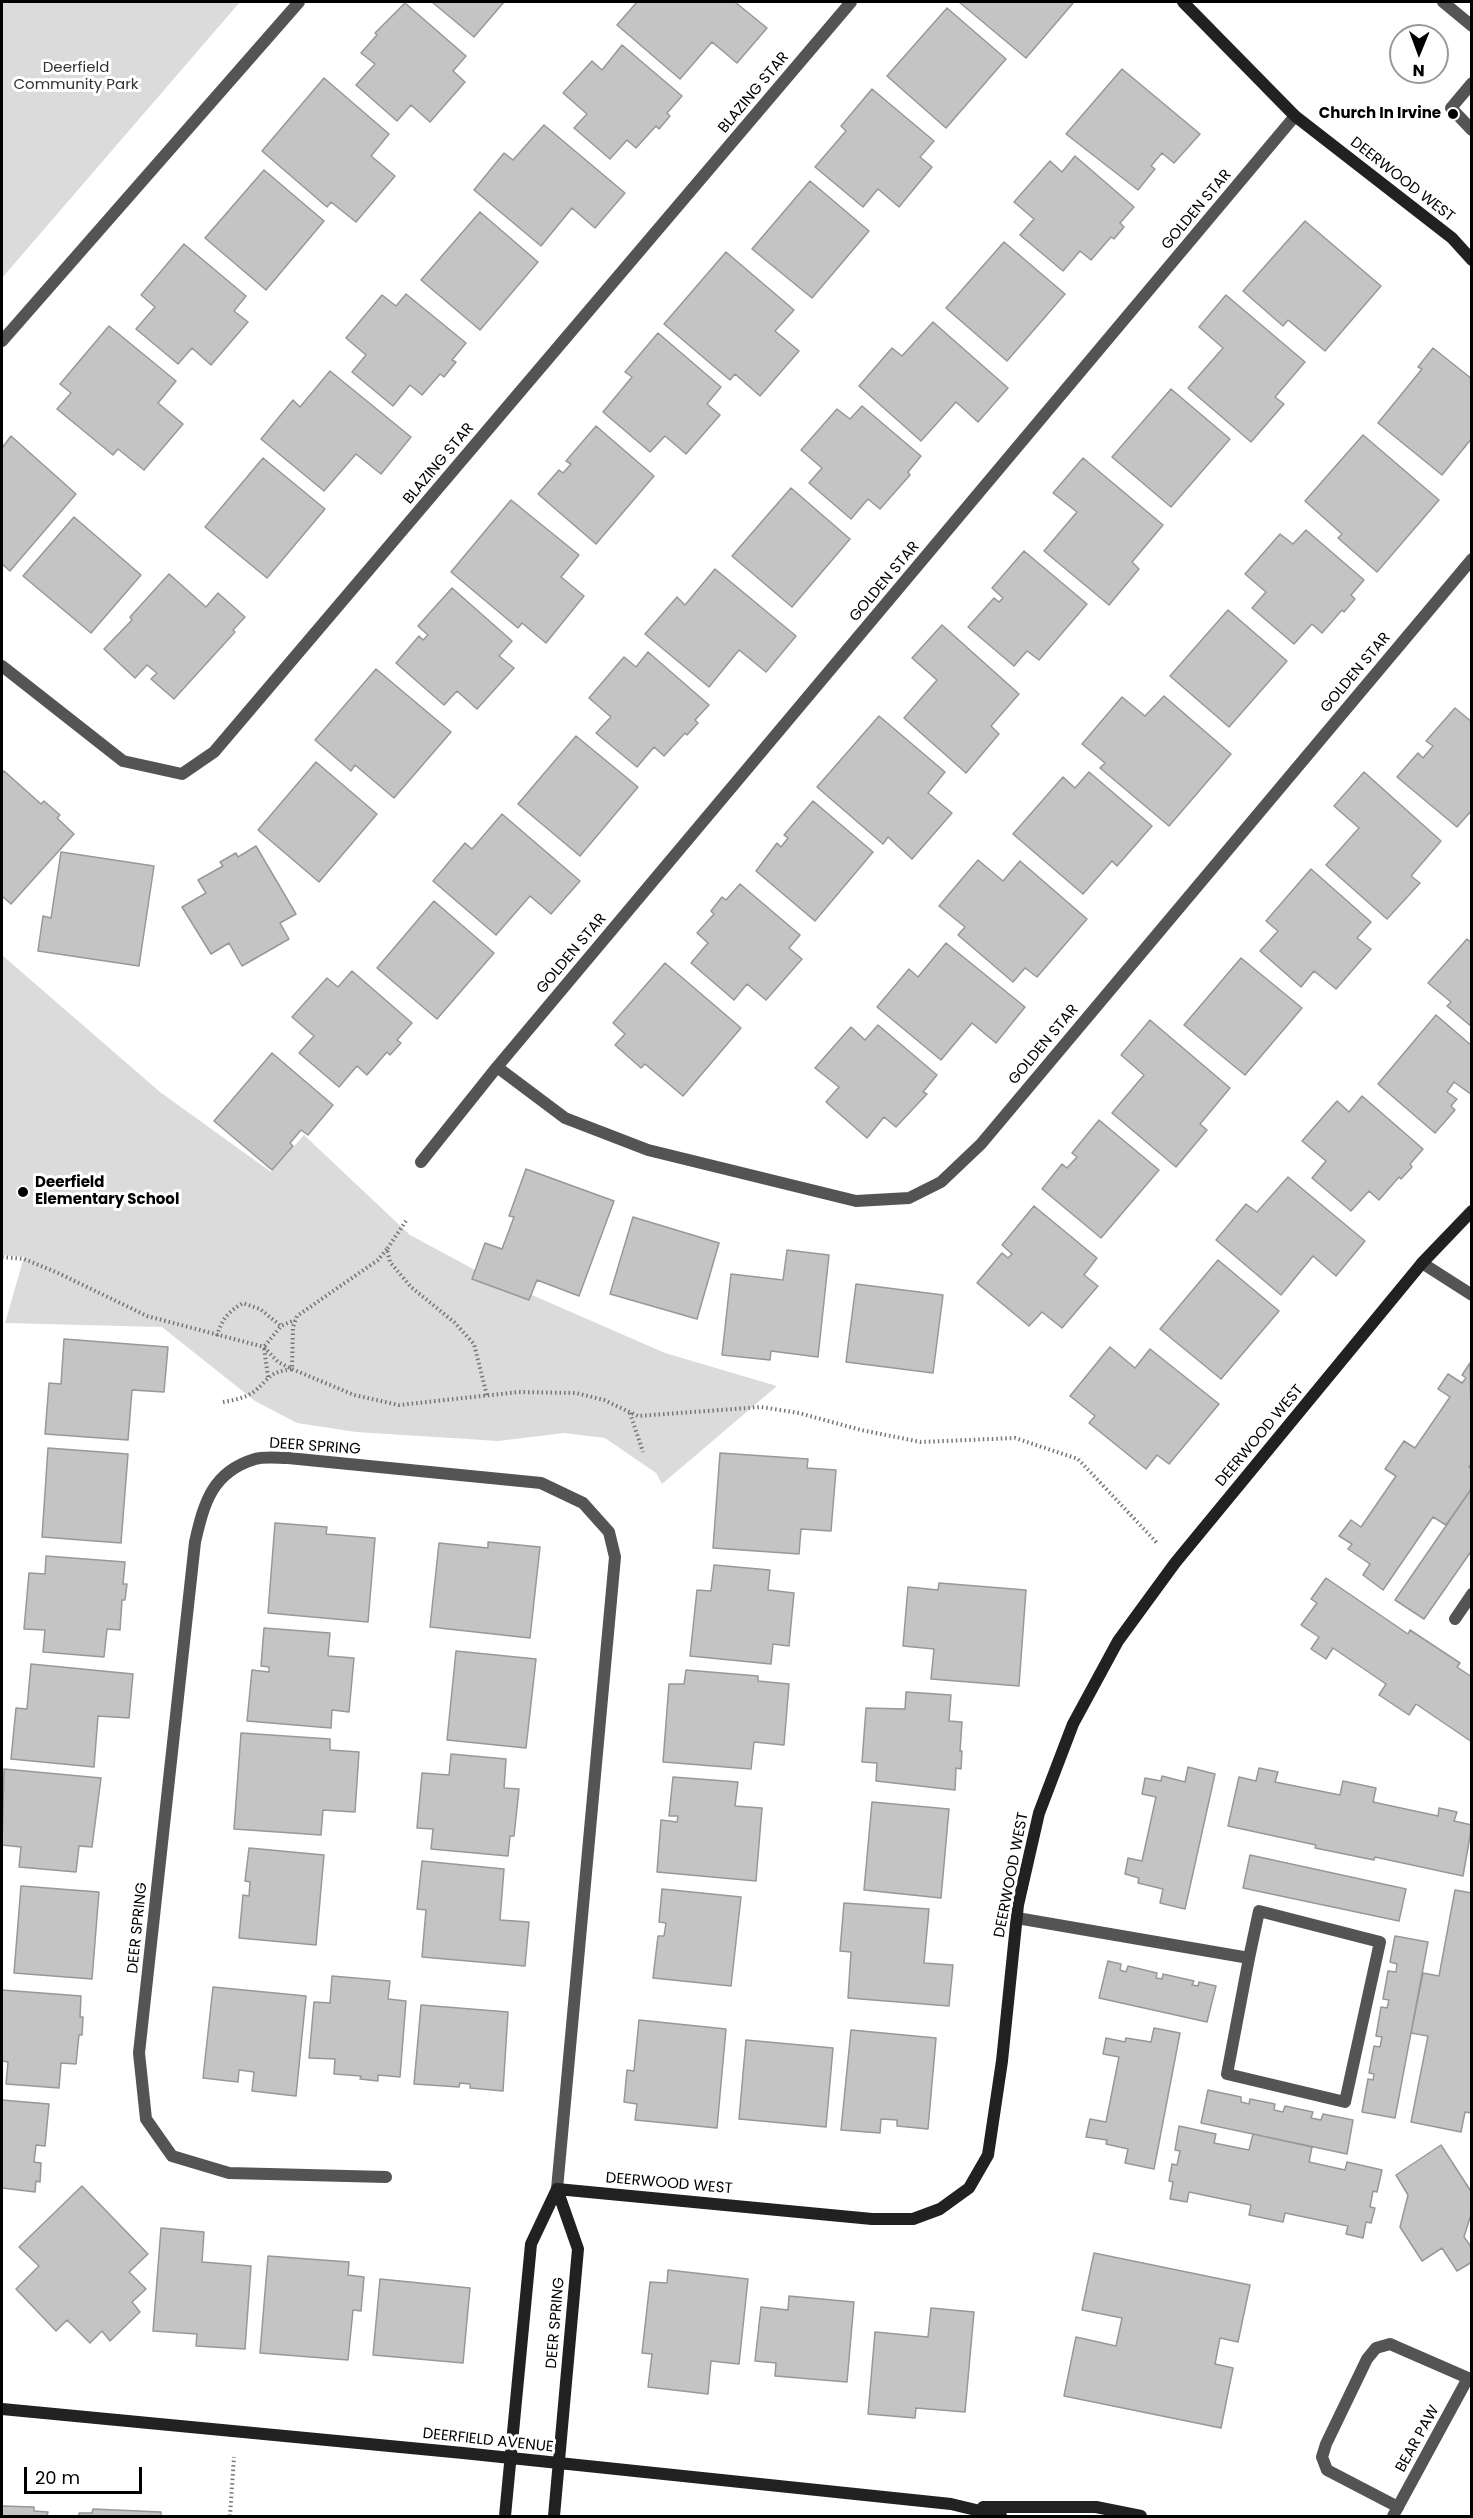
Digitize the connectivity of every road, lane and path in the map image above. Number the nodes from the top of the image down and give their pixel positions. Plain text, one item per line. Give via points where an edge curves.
1 (299, 2) edge
2 (851, 2) edge
3 (1183, 2) edge
4 (1443, 2) edge
5 (1472, 26) edge
6 (1472, 83) edge
7 (1295, 116) junction
8 (1472, 130) edge
9 (1472, 260) edge
10 (2, 341) edge
11 (1472, 559) edge
12 (2, 666) edge
13 (497, 1067) junction
14 (421, 1162) dead end
15 (1472, 1210) edge
16 (406, 1221) dead end
17 (387, 1249) junction
18 (2, 1257) edge
19 (1422, 1263) junction
20 (1472, 1295) edge
21 (296, 1320) junction
22 (281, 1326) junction
23 (217, 1336) junction
24 (264, 1347) junction
25 (292, 1369) junction
26 (268, 1377) junction
27 (487, 1396) junction
28 (223, 1402) dead end
29 (629, 1412) junction
30 (643, 1452) dead end
31 (1175, 1563) junction
32 (1472, 1594) edge
33 (1455, 1619) dead end
34 (1017, 1918) junction
35 (1249, 1958) junction
36 (386, 2177) dead end
37 (557, 2189) junction
38 (1470, 2379) edge
39 (2, 2409) edge
40 (236, 2432) junction
41 (511, 2458) junction
42 (559, 2464) junction
43 (970, 2507) junction
44 (1395, 2512) edge
45 (230, 2517) edge
46 (506, 2517) edge
47 (554, 2517) edge
48 (1001, 2517) edge
49 (1141, 2517) edge

1 - 10 street
2 - 12 street, BLAZING STAR via 214,752 182,774 123,761
3 - 7 street, DEERWOOD WEST
4 - 5 street
6 - 8 street via 1451,108
7 - 9 street, DEERWOOD WEST via 1452,238
7 - 13 street, GOLDEN STAR
11 - 13 street, GOLDEN STAR via 981,1144 941,1182 909,1198 856,1201 648,1150 566,1118
13 - 14 street, GOLDEN STAR
15 - 19 street, DEERWOOD WEST
16 - 17 path
17 - 21 path via 378,1260
17 - 27 path via 390,1262 411,1287 474,1344
18 - 23 path via 24,1259 147,1316
19 - 20 street
19 - 31 street, DEERWOOD WEST
21 - 22 path
21 - 25 path
22 - 23 path via 260,1309 243,1303 220,1323
22 - 24 path
23 - 24 path
24 - 25 path via 278,1362
24 - 26 path
25 - 26 path
25 - 27 path via 354,1395 399,1405
26 - 28 path via 254,1392
27 - 29 path via 576,1393
29 - 30 path
29 - 31 path via 638,1416 693,1414 761,1407 921,1442 1015,1438 1078,1459
31 - 34 street, DEERWOOD WEST via 1118,1641 1073,1724 1039,1814
32 - 33 street
34 - 35 street
34 - 37 street, DEERWOOD WEST via 988,2155 969,2188 940,2209 913,2219 872,2219
35 - 35 street via 1259,1911 1380,1942 1346,2102 1227,2074
36 - 37 street, DEER SPRING via 229,2173 172,2156 146,2119 140,2053 195,1542 204,1503 227,1472 256,1458 541,1482 583,1503 609,1532 615,1557
37 - 41 street, DEER SPRING via 531,2244
37 - 42 street, DEER SPRING via 578,2249
38 - 44 street, BEAR PAW
38 - 44 street via 1390,2344 1376,2348 1367,2359 1322,2457 1327,2470
39 - 40 street, DEERFIELD AVENUE
40 - 41 street, DEERFIELD AVENUE
40 - 45 path
41 - 42 street, DEERFIELD AVENUE
41 - 46 street, DEER SPRING
42 - 43 street, DEERFIELD AVENUE
42 - 47 street, DEER SPRING
43 - 48 street, DEERFIELD AVENUE
43 - 49 street, DEERFIELD AVENUE via 1096,2507

